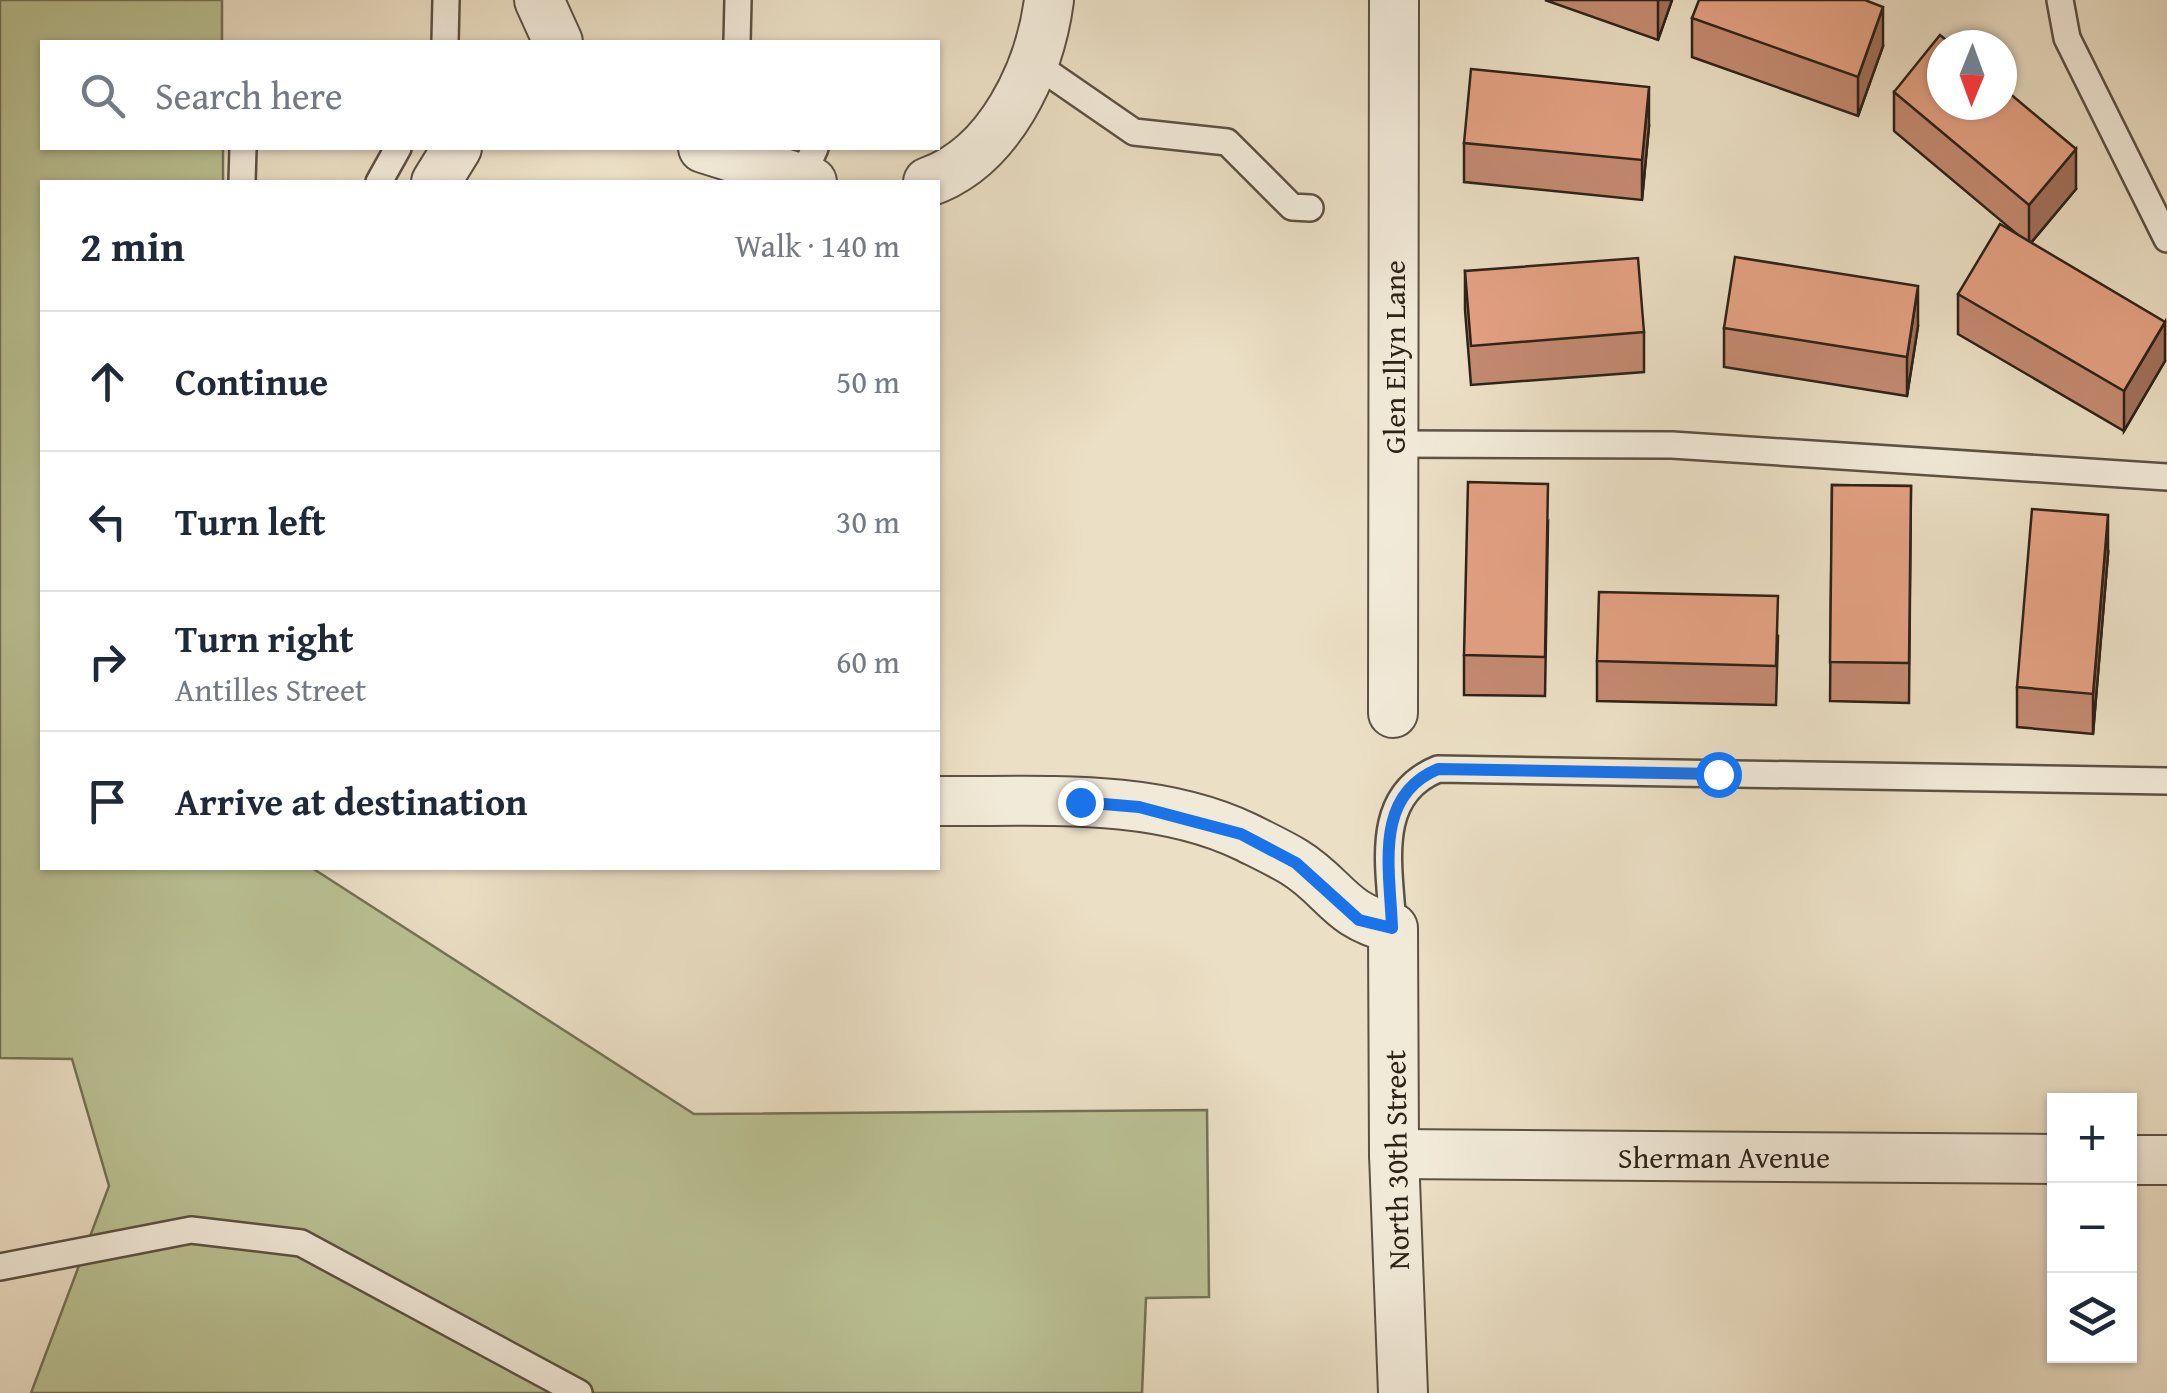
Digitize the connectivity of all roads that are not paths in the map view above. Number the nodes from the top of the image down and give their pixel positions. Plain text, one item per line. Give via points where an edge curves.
1 (446, 0) edge
2 (539, 0) edge
3 (738, 0) edge
4 (1049, 0) edge
5 (1394, 0) edge
6 (2060, 0) edge
7 (446, 40) edge
8 (557, 40) edge
9 (738, 40) edge
10 (1034, 63) junction
11 (242, 150) edge
12 (397, 150) edge
13 (456, 150) edge
14 (714, 150) edge
15 (810, 170) edge
16 (242, 180) edge
17 (380, 180) edge
18 (437, 180) edge
19 (934, 180) edge
20 (1310, 208) dead end
21 (2167, 239) edge
22 (1394, 444) junction
23 (2167, 477) edge
24 (1392, 713) dead end
25 (2167, 781) edge
26 (940, 801) edge
27 (1392, 928) junction
28 (1394, 1154) junction
29 (2047, 1159) edge
30 (2137, 1160) edge
31 (2167, 1160) edge
32 (0, 1268) edge
33 (579, 1393) edge
34 (1403, 1393) edge

1 - 7 lane
2 - 8 street
3 - 9 lane
4 - 10 street
5 - 22 street, Glen Ellyn Lane
6 - 21 lane via 2067,38
10 - 19 street via 1020,96 984,144
10 - 20 lane via 1134,132 1227,142 1292,207
11 - 16 lane
12 - 17 lane
13 - 18 street
14 - 15 street
22 - 23 lane via 1672,445
22 - 24 street, Glen Ellyn Lane
25 - 27 lane via 1438,769 1414,779 1398,799 1389,847
26 - 27 street via 1080,802 1192,820 1241,834 1296,863 1359,920
27 - 28 street, North 30th Street
28 - 29 street, Sherman Avenue
28 - 34 street, North 30th Street
30 - 31 street
32 - 33 lane via 191,1230 300,1244

